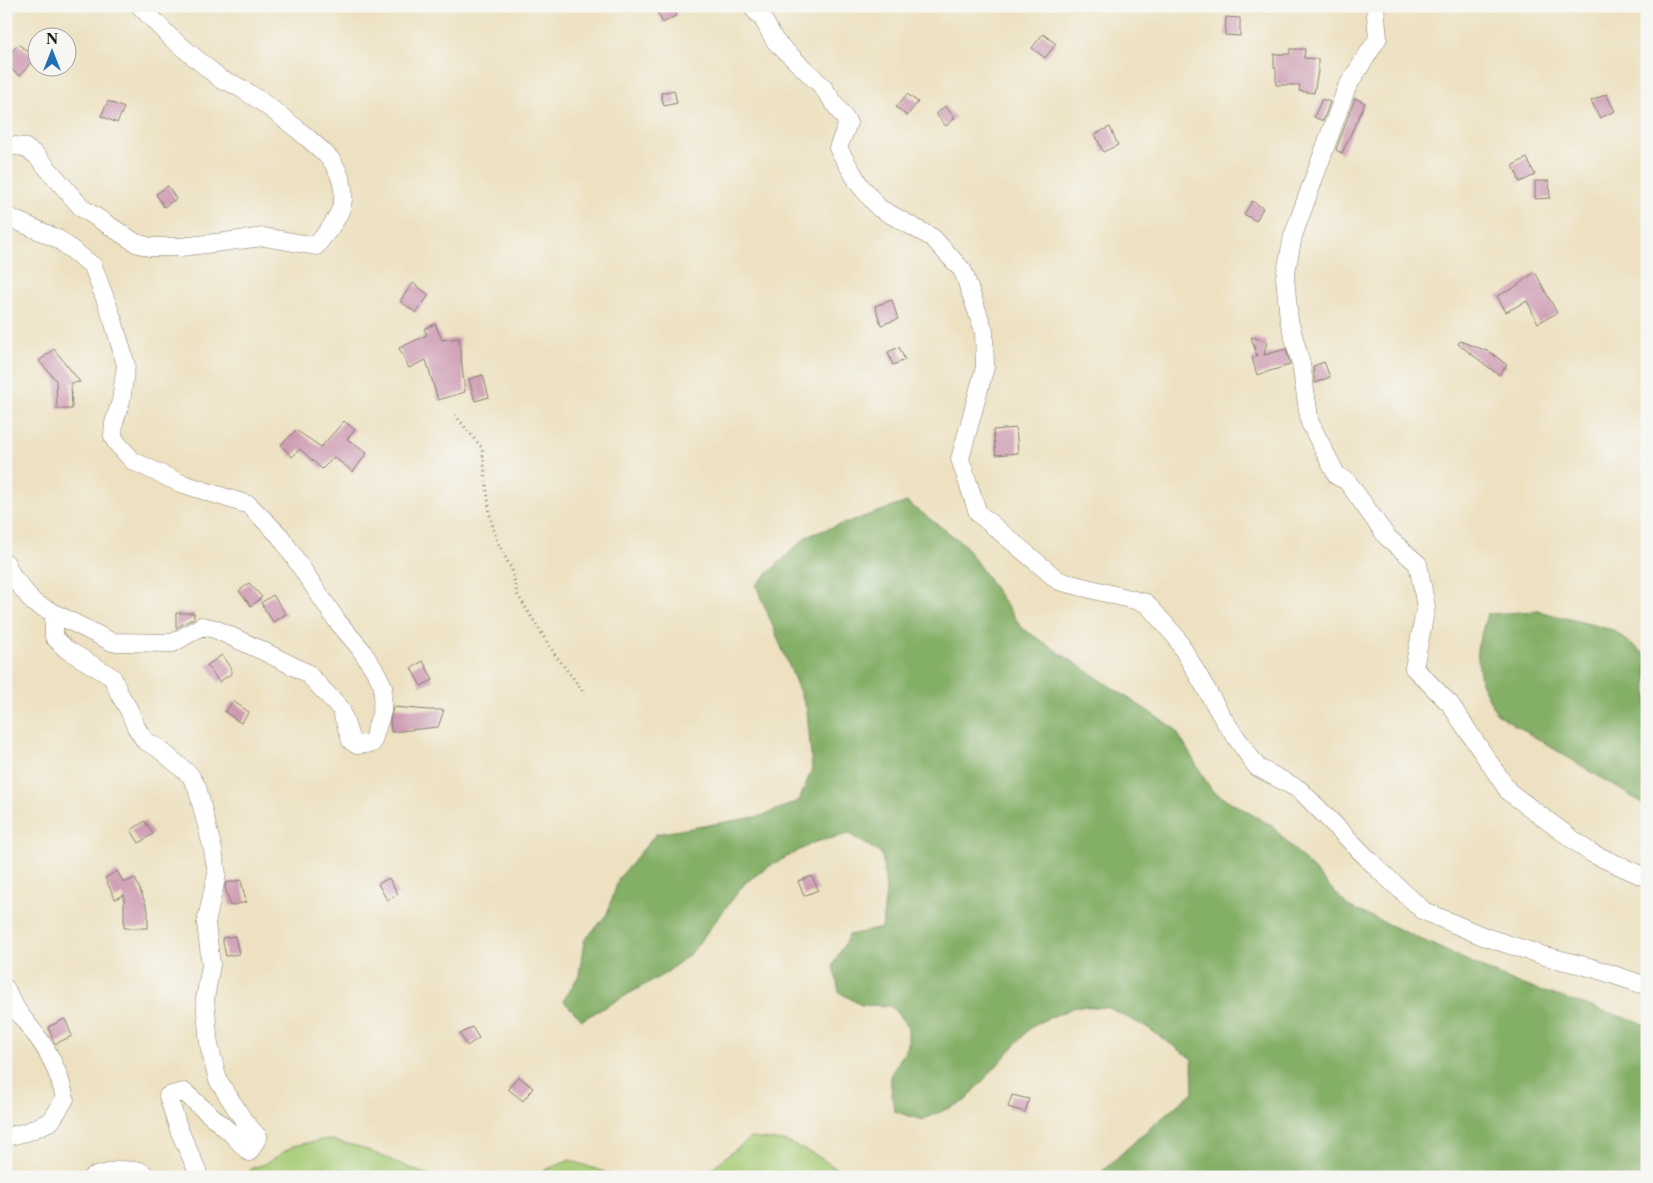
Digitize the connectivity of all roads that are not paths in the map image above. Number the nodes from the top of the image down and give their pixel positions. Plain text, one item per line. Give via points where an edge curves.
1 (140, 6) edge
2 (752, 6) edge
3 (1375, 6) edge
4 (6, 145) edge
5 (6, 216) edge
6 (6, 563) edge
7 (54, 614) junction
8 (1647, 878) edge
9 (1647, 986) edge
10 (6, 990) edge
11 (6, 1137) edge
12 (92, 1177) edge
13 (148, 1177) edge
14 (196, 1177) edge

1 - 4 street via 170,37 223,81 240,87 304,134 334,163 343,189 343,202 340,213 316,246 264,237 181,247 150,247 136,243 82,208 36,155 24,147
2 - 9 street via 775,41 822,86 848,123 838,148 859,184 880,208 933,238 963,271 984,331 985,367 960,459 978,513 1059,581 1146,603 1176,637 1224,720 1257,767 1300,790 1424,911 1485,937
3 - 8 street via 1378,38 1347,87 1293,236 1285,277 1289,320 1301,364 1310,423 1337,476 1347,481 1387,537 1418,564 1426,607 1414,668 1450,704 1509,792 1591,853
5 - 7 street via 58,239 93,266 126,365 121,402 114,423 116,442 133,461 180,483 249,505 280,536 360,648 383,686 382,711 372,744 358,745 351,741 341,709 307,673 216,629 202,626 173,642 112,642
6 - 7 street via 28,597
7 - 14 street via 54,637 66,649 112,677 145,740 190,776 197,787 217,874 206,923 211,965 205,999 209,1045 218,1080 258,1137 249,1152 184,1092 168,1096 197,1170
10 - 11 street via 53,1062 64,1099 51,1121 28,1132
12 - 13 street via 120,1170 140,1171

